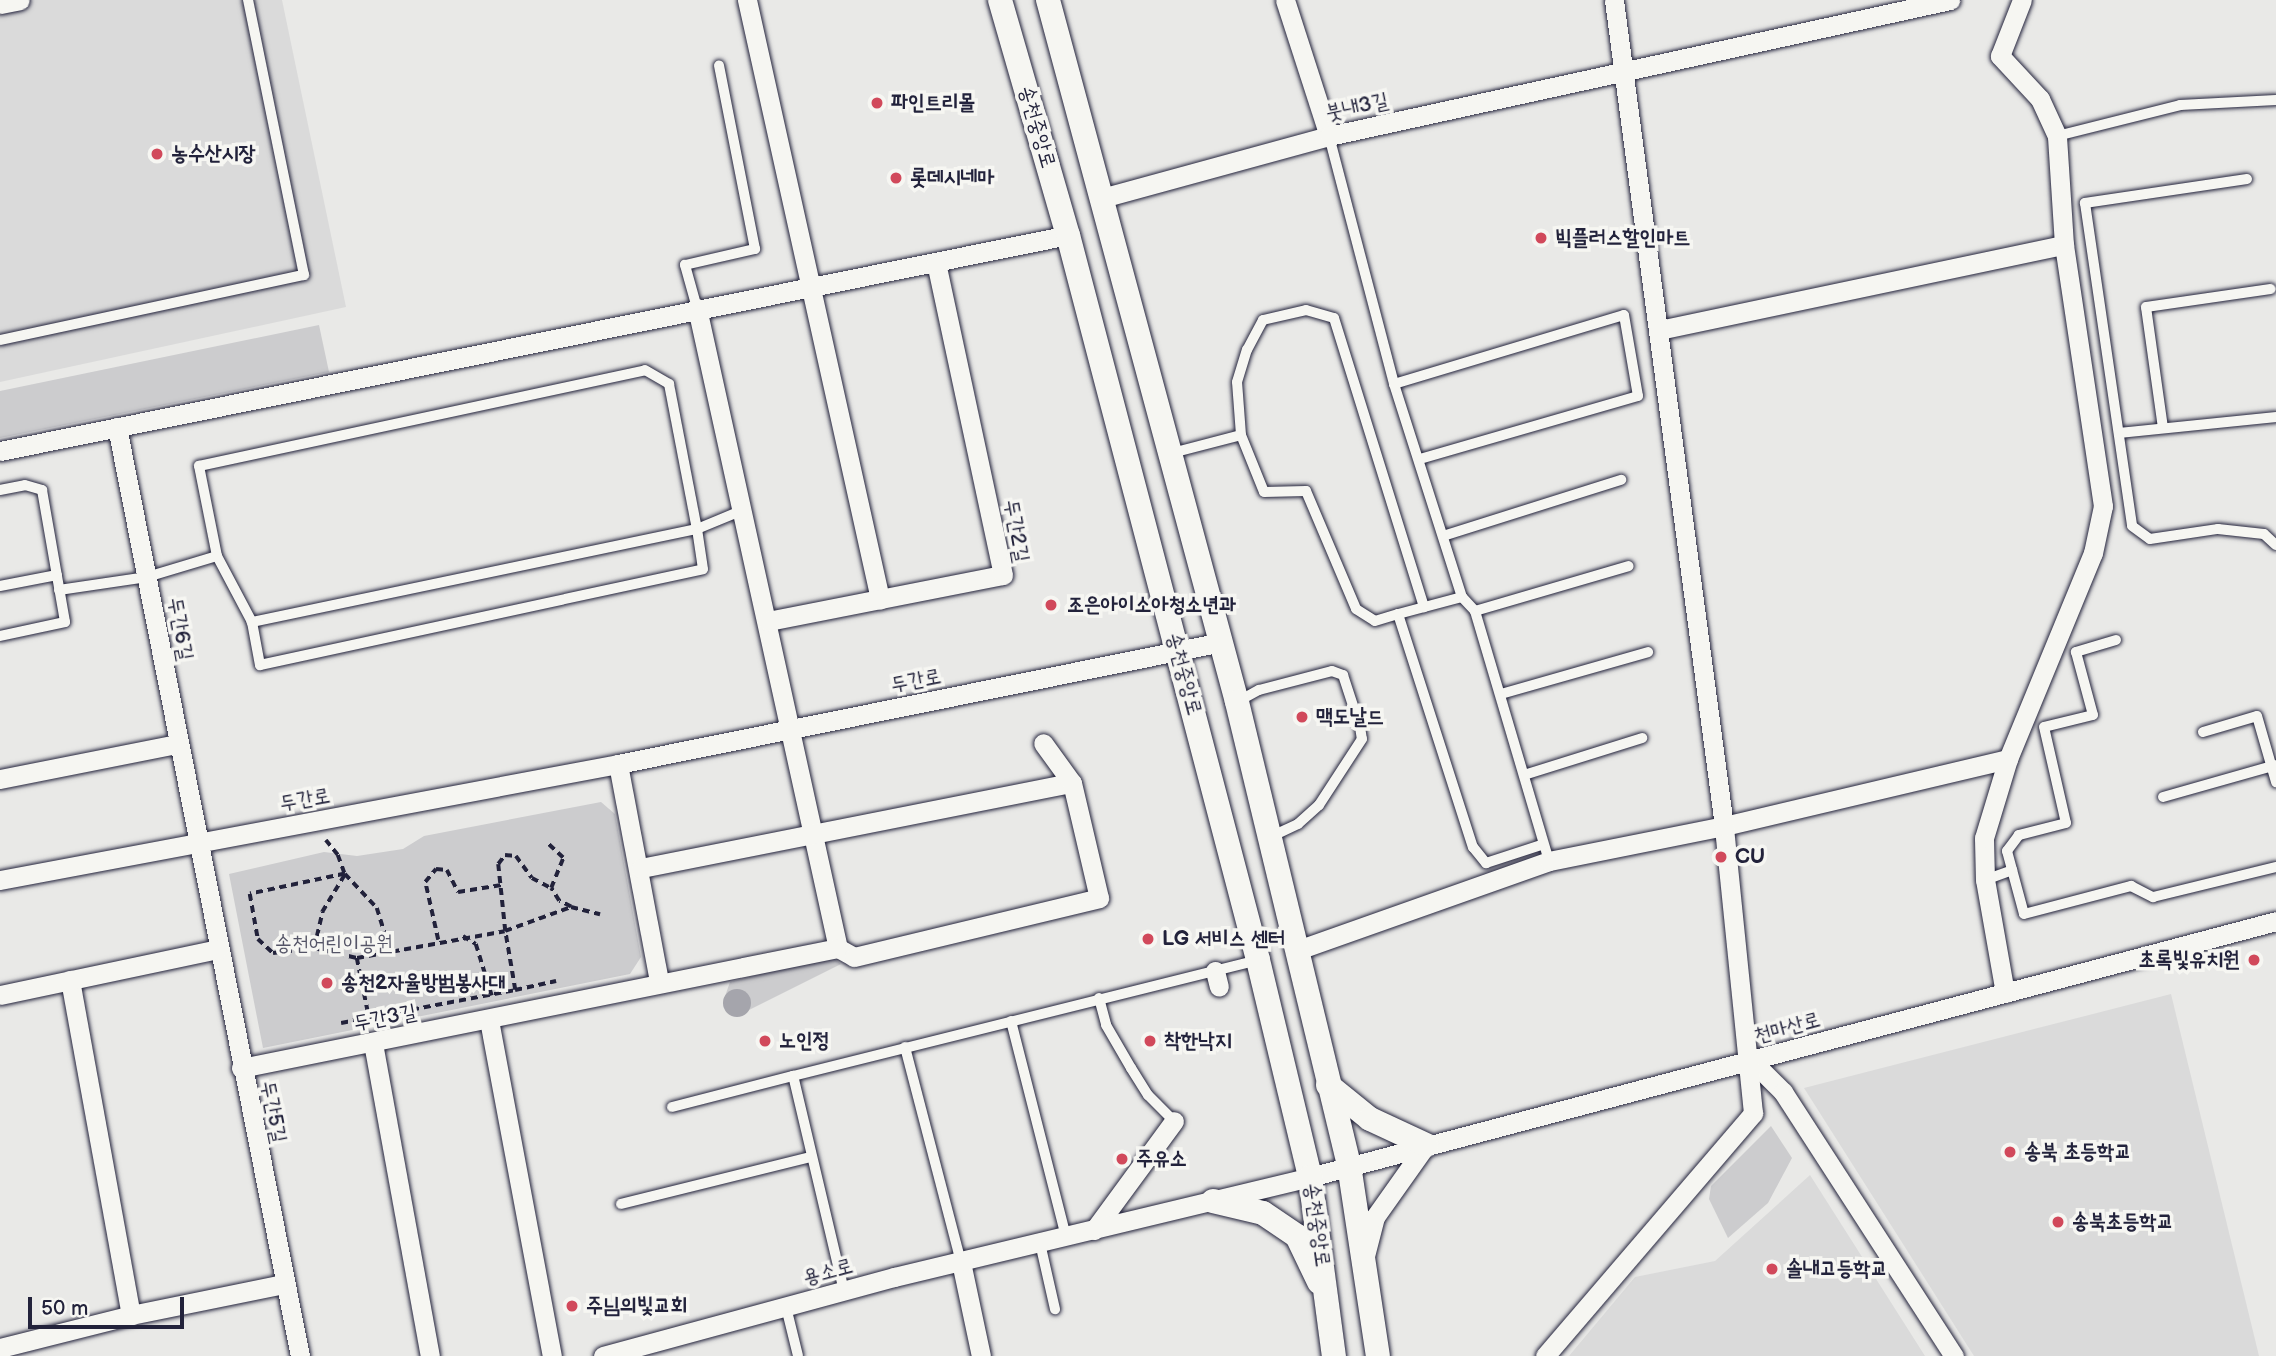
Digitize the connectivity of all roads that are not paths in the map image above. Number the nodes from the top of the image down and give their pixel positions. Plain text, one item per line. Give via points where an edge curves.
1 (248, 0) edge
2 (747, 0) edge
3 (1000, 0) edge
4 (1048, 0) edge
5 (1286, 0) edge
6 (1614, 0) edge
7 (1950, 0) edge
8 (2022, 0) edge
9 (1922, 3) edge
10 (719, 65) dead end
11 (1624, 74) junction
12 (2276, 100) edge
13 (1329, 136) junction
14 (2057, 136) junction
15 (2247, 179) dead end
16 (1102, 198) junction
17 (1068, 235) junction
18 (2064, 245) junction
19 (936, 263) junction
20 (813, 288) junction
21 (2270, 289) dead end
22 (697, 308) junction
23 (1659, 330) junction
24 (0, 340) edge
25 (1394, 384) junction
26 (2276, 417) edge
27 (117, 427) junction
28 (2163, 428) junction
29 (2119, 433) junction
30 (1241, 435) junction
31 (0, 450) edge
32 (1172, 453) junction
33 (1420, 459) junction
34 (1621, 480) dead end
35 (0, 490) edge
36 (743, 510) junction
37 (697, 529) junction
38 (1443, 536) junction
39 (2276, 545) edge
40 (217, 556) junction
41 (1629, 566) dead end
42 (57, 575) junction
43 (147, 577) junction
44 (0, 586) edge
45 (59, 590) junction
46 (1462, 597) junction
47 (880, 599) junction
48 (1424, 607) junction
49 (1475, 611) junction
50 (1398, 614) junction
51 (768, 621) junction
52 (251, 622) junction
53 (0, 636) edge
54 (2116, 640) dead end
55 (1222, 642) junction
56 (1648, 652) dead end
57 (1178, 653) junction
58 (1501, 694) junction
59 (1237, 702) junction
60 (792, 729) junction
61 (2203, 732) dead end
62 (1642, 738) dead end
63 (1043, 743) dead end
64 (177, 744) junction
65 (2008, 759) junction
66 (618, 764) junction
67 (2274, 766) edge
68 (1524, 775) junction
69 (0, 779) edge
70 (2276, 782) edge
71 (1072, 783) junction
72 (2163, 797) dead end
73 (1724, 826) junction
74 (816, 835) junction
75 (1270, 837) junction
76 (197, 840) junction
77 (1545, 853) junction
78 (2276, 867) edge
79 (641, 868) junction
80 (2012, 870) junction
81 (0, 880) edge
82 (1985, 880) junction
83 (2276, 921) edge
84 (838, 948) junction
85 (218, 949) junction
86 (1295, 951) junction
87 (1258, 960) junction
88 (70, 980) junction
89 (660, 982) junction
90 (2005, 993) junction
91 (0, 995) edge
92 (1099, 998) junction
93 (489, 1020) junction
94 (1011, 1020) junction
95 (373, 1043) junction
96 (905, 1046) junction
97 (1752, 1061) junction
98 (242, 1069) junction
99 (793, 1076) junction
100 (1328, 1085) junction
101 (672, 1107) dead end
102 (1174, 1121) joint
103 (1426, 1145) junction
104 (811, 1157) junction
105 (1349, 1165) junction
106 (1310, 1177) junction
107 (1213, 1201) junction
108 (621, 1204) dead end
109 (1094, 1230) junction
110 (1066, 1237) junction
111 (1040, 1243) junction
112 (1363, 1261) junction
113 (961, 1262) junction
114 (283, 1284) junction
115 (844, 1291) junction
116 (1328, 1300) junction
117 (786, 1307) junction
118 (1055, 1309) dead end
119 (131, 1314) junction
120 (0, 1348) edge
121 (300, 1356) edge
122 (430, 1356) edge
123 (552, 1356) edge
124 (603, 1356) edge
125 (798, 1356) edge
126 (981, 1356) edge
127 (1334, 1356) edge
128 (1378, 1356) edge
129 (1545, 1356) edge
130 (1954, 1356) edge

1 - 24 lane via 304,275
2 - 20 street
3 - 17 street, 송천중앙로
4 - 16 street, 송천중앙로
5 - 13 street
6 - 11 street
7 - 9 street, 붓내3길
8 - 14 street via 2000,56 2040,99
9 - 11 street, 붓내3길
10 - 22 lane via 755,249 685,265
11 - 13 street, 붓내3길
11 - 23 street
12 - 14 lane via 2180,105
13 - 16 street, 붓내3길
13 - 25 lane
14 - 18 street
15 - 29 lane via 2085,203
16 - 32 street, 송천중앙로
17 - 19 street
17 - 57 street, 송천중앙로
18 - 23 street
18 - 65 street via 2103,506 2093,553
19 - 20 street
19 - 47 street, 두간2길 via 1003,575
20 - 22 street
20 - 47 street
21 - 28 lane via 2146,307
22 - 27 street
22 - 36 street
23 - 73 street
25 - 33 lane
25 - 33 lane via 1624,315 1638,396
26 - 28 lane
27 - 31 street
27 - 43 street, 두간6길
28 - 29 lane
29 - 39 lane via 2132,526 2150,539 2218,528 2264,534
30 - 32 lane
30 - 48 lane via 1237,383 1263,320 1306,310 1334,318
30 - 50 lane via 1264,492 1306,491 1356,609 1375,621
32 - 55 street, 송천중앙로
33 - 38 lane
34 - 38 lane
35 - 42 lane via 25,485 42,490
36 - 37 lane
36 - 51 street
37 - 40 lane via 669,384 645,370 199,466
37 - 52 lane
37 - 52 lane via 703,569 260,665
38 - 46 lane
40 - 43 lane
40 - 52 lane
41 - 49 lane
42 - 44 lane
42 - 45 lane
43 - 45 lane
43 - 64 street, 두간6길
45 - 53 lane via 65,622
46 - 48 lane
46 - 49 lane
47 - 51 street, 두간2길
48 - 50 lane
49 - 58 lane
50 - 77 lane via 1473,847 1486,863
51 - 60 street
54 - 80 lane via 2076,652 2093,715 2044,727 2066,823 2019,835 2007,850
55 - 57 street, 두간로
55 - 59 street, 송천중앙로
56 - 58 lane
57 - 60 street, 두간로
57 - 87 street, 송천중앙로
58 - 68 lane
59 - 75 street, 송천중앙로
59 - 75 lane via 1259,690 1332,671 1343,676 1360,727 1362,739 1319,805 1298,824
60 - 66 street, 두간로
60 - 74 street
61 - 67 lane via 2257,716
62 - 68 lane
63 - 71 street
64 - 69 street
64 - 76 street, 두간6길
65 - 73 street
65 - 82 street via 1984,838
66 - 76 street, 두간로
66 - 79 street
67 - 70 lane
67 - 72 lane
68 - 77 lane
71 - 74 street
71 - 84 street, 두간3길 via 1099,898 854,957
73 - 77 street
73 - 97 street
74 - 79 street
74 - 84 street
75 - 86 street, 송천중앙로
76 - 81 street, 두간로
76 - 85 street, 두간5길
77 - 86 street
78 - 80 lane via 2153,897 2131,886 2024,914
79 - 89 street
80 - 82 lane
82 - 90 street
83 - 90 street, 천마산로
84 - 89 street, 두간3길
85 - 88 street
85 - 98 street, 두간5길
86 - 100 street, 송천중앙로
87 - 92 lane via 1217,979
87 - 106 street, 송천중앙로
88 - 91 street
88 - 119 street
89 - 93 street, 두간3길
90 - 97 street, 천마산로
92 - 94 lane
92 - 102 lane via 1106,1025 1131,1068 1148,1095
93 - 95 street, 두간3길
93 - 123 street
94 - 96 lane
94 - 110 lane
95 - 98 street, 두간3길
95 - 122 street
96 - 99 lane
96 - 113 lane
97 - 103 street, 천마산로
97 - 129 street via 1753,1113
97 - 130 street via 1783,1092
98 - 114 street, 두간5길
99 - 101 lane
99 - 104 lane
100 - 103 street via 1370,1119
100 - 105 street, 송천중앙로
102 - 109 street
103 - 105 street, 천마산로
103 - 112 street via 1375,1217
104 - 108 lane
104 - 115 lane
105 - 106 street, 천마산로
105 - 112 street, 송천중앙로
106 - 107 street, 용소로
106 - 116 street, 송천중앙로
107 - 109 street, 용소로
107 - 116 street via 1263,1213 1297,1236
109 - 110 street, 용소로
110 - 111 street, 용소로
111 - 113 street, 용소로
111 - 118 lane
112 - 128 street, 송천중앙로
113 - 115 street, 용소로
113 - 126 street
114 - 119 street
114 - 121 street, 두간5길
115 - 117 street, 용소로
116 - 127 street, 송천중앙로
117 - 124 street, 용소로
117 - 125 lane
119 - 120 street

